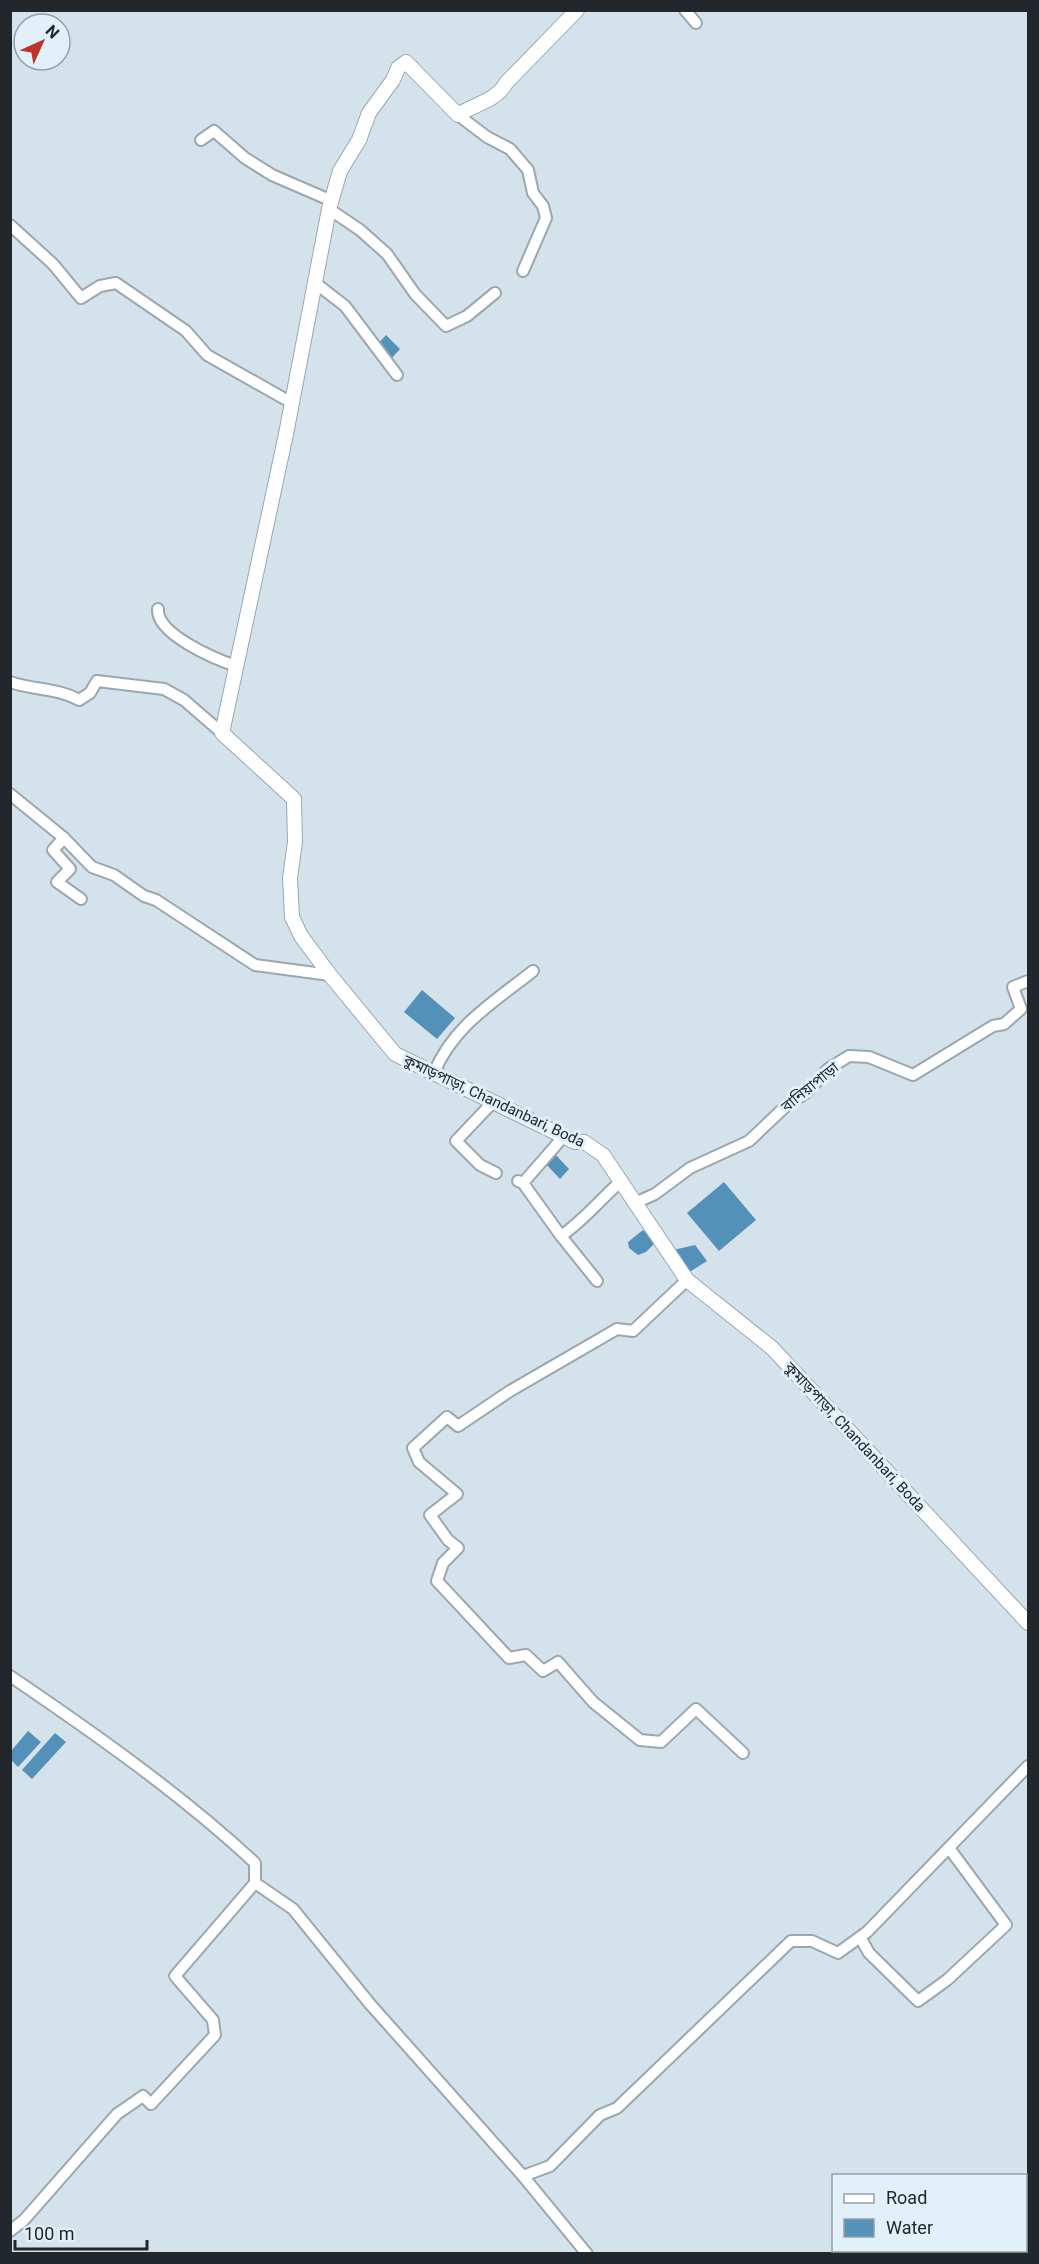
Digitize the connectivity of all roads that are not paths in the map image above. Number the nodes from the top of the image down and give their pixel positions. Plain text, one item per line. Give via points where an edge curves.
1 (577, 10) edge
2 (685, 10) edge
3 (696, 23) dead end
4 (458, 115) junction
5 (201, 140) dead end
6 (330, 205) junction
7 (10, 225) edge
8 (523, 271) dead end
9 (314, 282) junction
10 (495, 293) dead end
11 (397, 375) dead end
12 (292, 403) junction
13 (158, 609) dead end
14 (236, 666) junction
15 (10, 682) edge
16 (222, 733) junction
17 (10, 794) edge
18 (64, 838) junction
19 (81, 900) dead end
20 (533, 972) dead end
21 (330, 975) junction
22 (1029, 981) edge
23 (434, 1073) junction
24 (493, 1102) junction
25 (564, 1136) junction
26 (496, 1173) dead end
27 (620, 1182) junction
28 (635, 1203) junction
29 (561, 1236) junction
30 (687, 1280) junction
31 (597, 1281) dead end
32 (1029, 1623) edge
33 (10, 1676) edge
34 (743, 1753) dead end
35 (1029, 1766) edge
36 (949, 1848) junction
37 (255, 1884) junction
38 (860, 1937) junction
39 (523, 2175) junction
40 (10, 2231) edge
41 (587, 2253) edge

1 - 4 street via 502,91
2 - 3 street
4 - 6 street via 406,62 369,112 359,140 340,171
4 - 8 street via 510,149 528,170 533,193 543,206 546,218
5 - 6 street via 214,131 245,158
6 - 9 street
6 - 10 street via 387,254 415,294 447,326 467,316
7 - 12 street via 53,264 81,298 100,286 116,284 186,331 207,355
9 - 11 street via 345,306
9 - 12 street
12 - 14 street
13 - 14 street via 165,628 215,659
14 - 16 street
15 - 16 street via 79,700 90,693 97,681 164,689 184,700
16 - 21 street, কুমাড়পাড়া, Chandanbari, Boda via 294,799 292,917
17 - 18 street
18 - 19 street via 52,850 70,869 57,882
18 - 21 street via 92,867 156,900 255,965
20 - 23 street via 469,1020 446,1047
21 - 23 street, কুমাড়পাড়া, Chandanbari, Boda via 395,1054
22 - 28 street, বানিয়াপাড়া via 1013,987 1021,1009 1004,1024 993,1026 913,1075 869,1057 849,1056 828,1069 749,1141 690,1168 655,1194
23 - 24 street, কুমাড়পাড়া, Chandanbari, Boda
24 - 25 street, কুমাড়পাড়া, Chandanbari, Boda
24 - 26 street via 456,1141 480,1165
25 - 27 street, কুমাড়পাড়া, Chandanbari, Boda via 584,1142 603,1155
25 - 29 street via 520,1182
27 - 28 street, কুমাড়পাড়া, Chandanbari, Boda
27 - 29 street via 591,1207 579,1224
28 - 30 street, কুমাড়পাড়া, Chandanbari, Boda
29 - 31 street
30 - 32 street, কুমাড়পাড়া, Chandanbari, Boda via 772,1348
30 - 34 street via 633,1331 617,1329 458,1426 447,1417 413,1448 419,1461 457,1494 430,1515 458,1548 442,1563 437,1581 508,1658 526,1655 543,1671 558,1662 593,1702 640,1740 661,1742 696,1709
33 - 37 street via 225,1835 255,1863
35 - 36 street
36 - 38 street
36 - 38 street via 1006,1925 947,1980 918,2001 869,1953
37 - 39 street via 293,1909 370,2004
37 - 40 street via 174,1976 213,2020 215,2035 152,2104 143,2096 117,2114
38 - 39 street via 838,1953 812,1941 791,1941 617,2108 600,2115 550,2166
39 - 41 street

